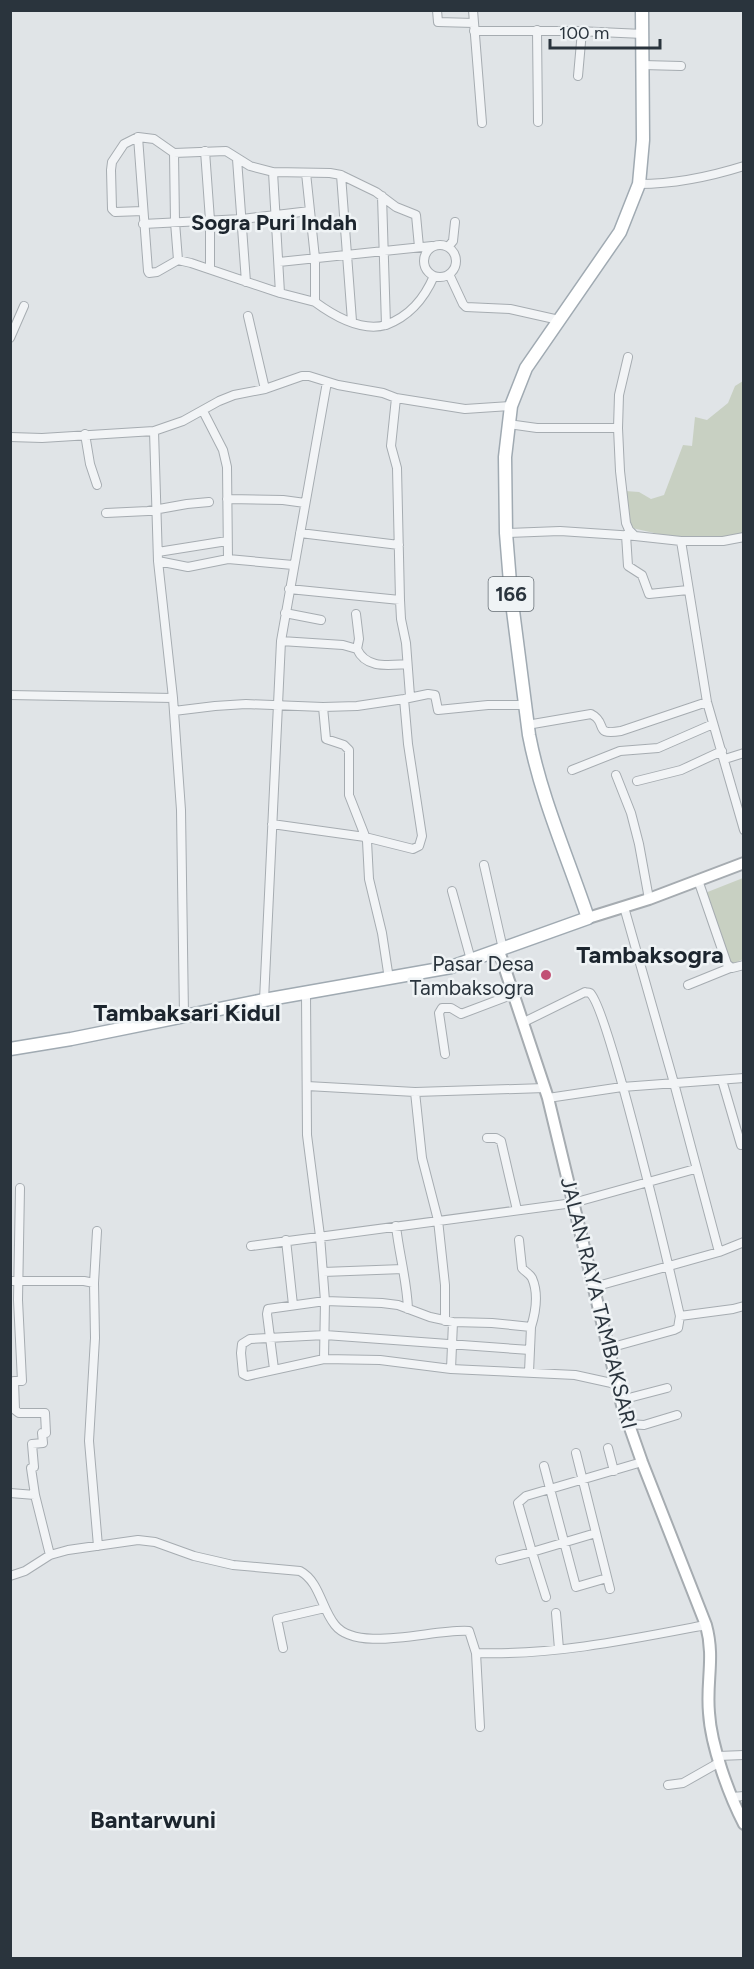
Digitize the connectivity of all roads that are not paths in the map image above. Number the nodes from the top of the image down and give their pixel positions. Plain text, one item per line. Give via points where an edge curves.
1 (437, 10) edge
2 (473, 10) edge
3 (642, 10) edge
4 (474, 27) junction
5 (537, 30) junction
6 (582, 31) junction
7 (643, 34) junction
8 (643, 65) junction
9 (681, 66) dead end
10 (578, 76) dead end
11 (538, 122) dead end
12 (482, 123) dead end
13 (138, 137) junction
14 (205, 151) junction
15 (174, 153) junction
16 (237, 159) junction
17 (744, 166) edge
18 (273, 172) junction
19 (306, 174) junction
20 (341, 175) junction
21 (639, 184) junction
22 (382, 196) junction
23 (142, 211) junction
24 (310, 211) junction
25 (276, 215) junction
26 (242, 219) junction
27 (210, 220) junction
28 (175, 222) junction
29 (455, 222) dead end
30 (143, 224) junction
31 (432, 246) junction
32 (419, 247) junction
33 (448, 247) junction
34 (384, 251) junction
35 (346, 255) junction
36 (315, 258) junction
37 (178, 260) junction
38 (279, 262) junction
39 (210, 269) junction
40 (449, 274) junction
41 (434, 276) junction
42 (246, 282) junction
43 (280, 293) junction
44 (315, 302) junction
45 (24, 306) dead end
46 (248, 316) dead end
47 (561, 318) junction
48 (352, 321) junction
49 (386, 325) junction
50 (10, 338) edge
51 (628, 357) dead end
52 (327, 382) junction
53 (265, 390) junction
54 (396, 398) junction
55 (511, 406) junction
56 (203, 411) junction
57 (508, 424) junction
58 (618, 428) junction
59 (154, 431) junction
60 (85, 434) junction
61 (10, 437) edge
62 (97, 485) dead end
63 (227, 499) junction
64 (209, 502) dead end
65 (305, 503) junction
66 (157, 510) junction
67 (106, 513) dead end
68 (300, 533) junction
69 (506, 533) junction
70 (626, 535) junction
71 (635, 536) junction
72 (744, 537) edge
73 (227, 541) junction
74 (681, 542) junction
75 (399, 545) junction
76 (158, 552) junction
77 (228, 559) junction
78 (158, 561) junction
79 (293, 566) junction
80 (290, 589) junction
81 (688, 590) junction
82 (400, 600) junction
83 (285, 613) junction
84 (356, 614) dead end
85 (321, 620) dead end
86 (281, 641) junction
87 (357, 649) junction
88 (407, 664) junction
89 (10, 695) edge
90 (173, 698) junction
91 (407, 698) junction
92 (707, 702) junction
93 (277, 705) junction
94 (524, 705) junction
95 (322, 707) junction
96 (174, 711) junction
97 (713, 724) junction
98 (527, 725) junction
99 (722, 751) junction
100 (744, 753) edge
101 (725, 759) junction
102 (573, 770) dead end
103 (616, 775) dead end
104 (637, 782) dead end
105 (272, 824) junction
106 (744, 830) edge
107 (366, 837) junction
108 (744, 863) edge
109 (484, 865) dead end
110 (698, 880) junction
111 (452, 891) dead end
112 (649, 899) junction
113 (624, 907) junction
114 (588, 918) junction
115 (501, 950) junction
116 (471, 960) junction
117 (744, 964) edge
118 (730, 968) junction
119 (389, 979) junction
120 (688, 985) dead end
121 (306, 994) junction
122 (514, 994) junction
123 (264, 1000) junction
124 (184, 1016) junction
125 (524, 1022) junction
126 (10, 1049) edge
127 (445, 1054) dead end
128 (744, 1078) edge
129 (722, 1080) junction
130 (674, 1083) junction
131 (308, 1086) junction
132 (622, 1087) junction
133 (414, 1092) junction
134 (546, 1093) junction
135 (486, 1138) dead end
136 (741, 1145) dead end
137 (695, 1169) junction
138 (647, 1183) junction
139 (20, 1188) dead end
140 (573, 1203) junction
141 (517, 1210) junction
142 (438, 1220) junction
143 (396, 1226) junction
144 (97, 1231) dead end
145 (320, 1236) junction
146 (286, 1240) junction
147 (519, 1240) dead end
148 (744, 1242) edge
149 (251, 1246) dead end
150 (719, 1252) junction
151 (669, 1266) junction
152 (403, 1269) junction
153 (323, 1272) junction
154 (14, 1281) edge
155 (94, 1283) junction
156 (594, 1287) junction
157 (325, 1300) junction
158 (293, 1305) junction
159 (744, 1306) edge
160 (408, 1308) junction
161 (680, 1316) junction
162 (449, 1321) junction
163 (531, 1327) junction
164 (325, 1335) junction
165 (270, 1338) junction
166 (453, 1344) junction
167 (609, 1348) junction
168 (530, 1350) junction
169 (324, 1359) junction
170 (274, 1369) junction
171 (451, 1369) junction
172 (529, 1372) junction
173 (616, 1384) junction
174 (667, 1388) dead end
175 (621, 1400) junction
176 (13, 1408) edge
177 (677, 1415) dead end
178 (629, 1424) junction
179 (608, 1448) dead end
180 (576, 1453) dead end
181 (642, 1462) junction
182 (544, 1466) dead end
183 (614, 1471) junction
184 (583, 1480) junction
185 (550, 1491) junction
186 (10, 1493) edge
187 (35, 1495) junction
188 (596, 1533) junction
189 (564, 1542) junction
190 (98, 1546) junction
191 (532, 1552) junction
192 (50, 1555) junction
193 (500, 1560) dead end
194 (10, 1576) edge
195 (608, 1578) junction
196 (610, 1589) dead end
197 (546, 1597) dead end
198 (325, 1608) junction
199 (556, 1613) dead end
200 (706, 1625) junction
201 (283, 1648) dead end
202 (559, 1648) junction
203 (476, 1653) junction
204 (480, 1726) dead end
205 (744, 1755) edge
206 (719, 1759) junction
207 (668, 1785) dead end
208 (744, 1796) edge
209 (732, 1797) junction
210 (744, 1824) edge

1 - 4 street via 438,22
2 - 4 street
3 - 7 main road, 166
4 - 5 street
4 - 12 street
5 - 6 street
5 - 11 street
6 - 7 street
6 - 10 street
7 - 8 main road, 166
8 - 9 street
8 - 21 main road, 166
13 - 15 street via 154,139
13 - 23 street
13 - 23 street via 124,144 115,156 111,170 112,208 116,212
14 - 15 street
14 - 16 street via 226,151
14 - 27 street
15 - 28 street
16 - 18 street
16 - 26 street
17 - 21 street via 675,183
18 - 19 street
18 - 25 street
19 - 20 street
19 - 24 street
20 - 22 street
20 - 35 street
21 - 47 main road, 166 via 620,232
22 - 32 street via 416,215
22 - 34 street
23 - 30 street
24 - 25 street
24 - 36 street
25 - 26 street
25 - 38 street
26 - 27 street
26 - 42 street
27 - 28 street
27 - 39 street
28 - 30 street
28 - 37 street
29 - 33 street via 453,241
30 - 37 street via 149,273
31 - 32 street
31 - 33 street
31 - 41 street via 423,259
32 - 34 street
33 - 40 street via 456,260
34 - 35 street
34 - 49 street
35 - 36 street
35 - 48 street
36 - 38 street
36 - 44 street
37 - 39 street
38 - 43 street
39 - 42 street
40 - 41 street
40 - 47 street via 466,307 510,309
41 - 49 street via 416,306
42 - 43 street
43 - 44 street
44 - 48 street
45 - 50 street
46 - 53 street
47 - 55 main road, 166 via 525,370
48 - 49 street via 363,326
51 - 58 street
52 - 53 street via 302,376
52 - 54 street
52 - 65 street
53 - 56 street via 234,395
54 - 55 street via 465,409
54 - 75 street via 391,446 397,468
55 - 57 main road, 166
56 - 59 street
56 - 63 street via 225,456
57 - 58 street
57 - 69 main road, 166
58 - 71 street via 626,523
59 - 60 street
59 - 66 street
60 - 61 street
60 - 62 street
63 - 65 street
63 - 73 street
64 - 66 street
65 - 68 street
66 - 67 street
66 - 76 street
68 - 75 street
68 - 79 street
69 - 70 street
69 - 94 main road, 166
70 - 71 street
70 - 81 street via 628,566 642,575 649,594
71 - 74 street
72 - 74 street
73 - 76 street
73 - 77 street
74 - 81 street
75 - 82 street
76 - 78 street
77 - 78 street via 188,567
77 - 79 street
78 - 90 street
79 - 80 street
80 - 82 street
80 - 83 street
81 - 92 street
82 - 88 street
83 - 85 street
83 - 86 street
84 - 87 street
86 - 87 street
86 - 93 street
87 - 88 street via 368,662 383,666
88 - 91 street
89 - 90 street
90 - 96 street
91 - 94 street via 433,694 438,710
91 - 95 street
91 - 107 street via 408,744 422,840 413,849
92 - 97 street
92 - 98 street via 608,733 591,714
93 - 95 street
93 - 96 street
93 - 105 street
94 - 98 main road, 166
95 - 107 street via 326,739 349,750 349,795
96 - 124 street via 181,810
97 - 99 street
97 - 102 street via 658,748 614,753
98 - 114 main road, 166 via 550,813
99 - 101 street
99 - 104 street via 681,770
100 - 101 street
101 - 106 street
103 - 112 street via 631,813
105 - 107 street
105 - 123 street
107 - 119 street via 369,879
108 - 110 street
109 - 115 street
110 - 112 street
110 - 118 street
111 - 116 street
112 - 113 street
113 - 114 street
113 - 130 street
114 - 115 main road
115 - 116 main road
115 - 122 street, JALAN RAYA TAMBAKSARI
116 - 119 main road
117 - 118 street
118 - 120 street
119 - 121 main road
121 - 123 main road
121 - 131 street
122 - 125 street, JALAN RAYA TAMBAKSARI
122 - 127 street via 461,1014 442,1008
123 - 124 main road
124 - 126 main road
125 - 132 street via 590,993 606,1029
125 - 134 street, JALAN RAYA TAMBAKSARI
128 - 129 street
129 - 130 street
129 - 136 street
130 - 132 street
130 - 137 street
131 - 133 street
131 - 145 street via 307,1139
132 - 134 street
132 - 138 street
133 - 134 street
133 - 142 street via 422,1158
134 - 140 street, JALAN RAYA TAMBAKSARI
135 - 141 street via 501,1141
137 - 138 street
137 - 150 street
138 - 140 street
138 - 151 street
139 - 154 street
140 - 141 street
140 - 156 street, JALAN RAYA TAMBAKSARI
141 - 142 street
142 - 143 street
142 - 162 street
143 - 145 street
143 - 152 street
144 - 155 street
145 - 146 street
145 - 153 street
146 - 149 street
146 - 158 street
147 - 163 street via 522,1268 531,1277 536,1292
148 - 150 street
150 - 151 street
151 - 156 street
151 - 161 street
152 - 153 street
152 - 160 street
153 - 157 street
154 - 155 street
154 - 176 street via 22,1381 14,1381
155 - 190 street via 89,1441
156 - 167 street, JALAN RAYA TAMBAKSARI
157 - 158 street
157 - 160 street
157 - 164 street
158 - 165 street via 268,1309
159 - 161 street
160 - 162 street
161 - 167 street via 674,1330
162 - 163 street
162 - 166 street
163 - 168 street
164 - 165 street
164 - 166 street
164 - 169 street
165 - 170 street
165 - 170 street via 244,1341 243,1370 247,1376
166 - 168 street
166 - 171 street
167 - 173 street, JALAN RAYA TAMBAKSARI
168 - 172 street
169 - 170 street
169 - 171 street via 380,1360
171 - 172 street
172 - 173 street via 575,1375
173 - 175 street, JALAN RAYA TAMBAKSARI
174 - 175 street
175 - 178 street, JALAN RAYA TAMBAKSARI
176 - 187 street via 18,1413 45,1413 42,1443 32,1444
177 - 178 street via 644,1425
178 - 181 street, JALAN RAYA TAMBAKSARI
179 - 183 street
180 - 184 street
181 - 183 street
181 - 200 street, JALAN RAYA TAMBAKSARI
182 - 185 street
183 - 184 street
184 - 185 street
184 - 188 street
185 - 189 street
185 - 191 street via 526,1496 519,1503
186 - 187 street
187 - 192 street
188 - 189 street
188 - 195 street
189 - 191 street
189 - 195 street via 576,1587
190 - 192 street
190 - 198 street via 146,1541 206,1560 300,1571 309,1576
191 - 193 street
191 - 197 street
192 - 194 street
195 - 196 street
198 - 201 street via 277,1619
198 - 203 street via 334,1624 356,1638 469,1631
199 - 202 street
200 - 202 street
200 - 206 street, JALAN RAYA TAMBAKSARI via 712,1658 709,1714
202 - 203 street
203 - 204 street
205 - 206 street
206 - 207 street via 683,1783
206 - 209 street, JALAN RAYA TAMBAKSARI
208 - 209 street
209 - 210 street, JALAN RAYA TAMBAKSARI

